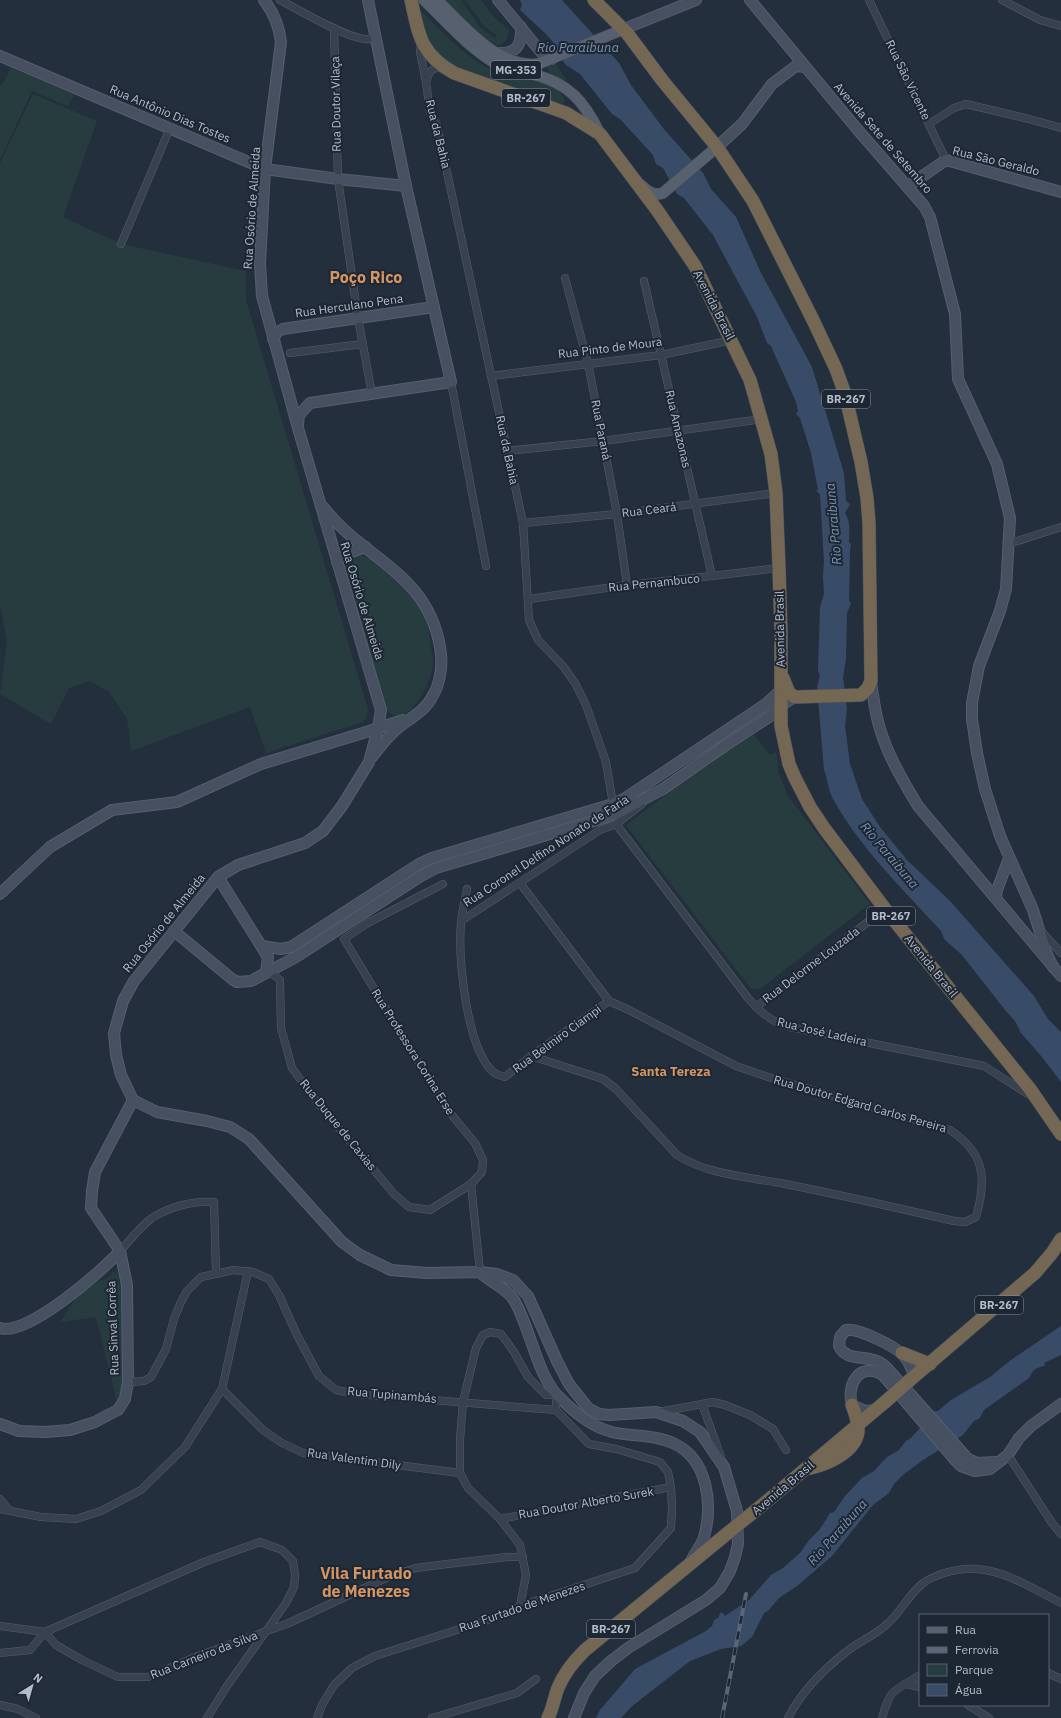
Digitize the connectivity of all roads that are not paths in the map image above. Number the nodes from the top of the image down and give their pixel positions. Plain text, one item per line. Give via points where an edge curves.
1 (264, 0) edge
2 (280, 0) edge
3 (368, 0) edge
4 (411, 0) edge
5 (424, 0) edge
6 (437, 0) edge
7 (498, 0) edge
8 (594, 0) edge
9 (696, 0) edge
10 (750, 0) edge
11 (869, 0) edge
12 (1002, 0) edge
13 (1061, 26) edge
14 (520, 27) junction
15 (334, 28) junction
16 (624, 29) junction
17 (375, 34) junction
18 (420, 38) junction
19 (471, 39) junction
20 (495, 53) junction
21 (0, 56) edge
22 (555, 57) junction
23 (799, 63) junction
24 (448, 69) junction
25 (426, 82) junction
26 (930, 124) junction
27 (170, 128) junction
28 (1061, 128) edge
29 (600, 134) junction
30 (712, 150) junction
31 (946, 160) junction
32 (265, 169) junction
33 (631, 175) junction
34 (338, 180) junction
35 (406, 186) junction
36 (908, 186) junction
37 (1061, 192) edge
38 (121, 244) dead end
39 (565, 278) dead end
40 (644, 281) dead end
41 (434, 307) junction
42 (358, 318) junction
43 (273, 339) junction
44 (732, 340) junction
45 (363, 344) junction
46 (290, 353) dead end
47 (661, 355) junction
48 (588, 363) junction
49 (491, 376) junction
50 (451, 382) junction
51 (286, 386) junction
52 (372, 394) junction
53 (310, 403) junction
54 (762, 419) junction
55 (298, 428) junction
56 (679, 430) junction
57 (603, 441) junction
58 (507, 451) junction
59 (776, 493) junction
60 (320, 503) junction
61 (695, 504) junction
62 (617, 514) junction
63 (522, 523) junction
64 (1061, 527) edge
65 (1008, 544) junction
66 (366, 547) junction
67 (336, 562) junction
68 (486, 566) dead end
69 (779, 568) junction
70 (712, 576) junction
71 (628, 585) junction
72 (528, 598) junction
73 (781, 671) junction
74 (871, 681) junction
75 (780, 691) junction
76 (859, 695) junction
77 (799, 697) junction
78 (380, 706) junction
79 (780, 708) junction
80 (875, 708) junction
81 (407, 719) junction
82 (781, 726) junction
83 (378, 728) junction
84 (363, 733) junction
85 (719, 736) junction
86 (726, 745) junction
87 (369, 762) junction
88 (613, 804) junction
89 (615, 819) junction
90 (1009, 858) junction
91 (218, 876) junction
92 (1002, 877) junction
93 (982, 881) junction
94 (520, 883) junction
95 (442, 884) dead end
96 (467, 889) dead end
97 (0, 894) edge
98 (996, 897) junction
99 (885, 909) junction
100 (461, 921) junction
101 (174, 931) junction
102 (1040, 931) junction
103 (262, 946) junction
104 (1061, 953) edge
105 (1053, 967) junction
106 (266, 972) junction
107 (1061, 976) edge
108 (609, 1002) junction
109 (756, 1007) junction
110 (532, 1056) junction
111 (133, 1100) junction
112 (1039, 1101) junction
113 (1061, 1134) edge
114 (471, 1184) junction
115 (1061, 1239) edge
116 (120, 1251) junction
117 (105, 1267) junction
118 (251, 1272) junction
119 (480, 1272) junction
120 (124, 1273) junction
121 (216, 1273) junction
122 (0, 1328) edge
123 (530, 1337) junction
124 (550, 1347) junction
125 (902, 1353) junction
126 (930, 1364) junction
127 (912, 1379) junction
128 (128, 1382) junction
129 (569, 1384) junction
130 (222, 1390) junction
131 (556, 1395) junction
132 (463, 1402) junction
133 (702, 1404) junction
134 (1061, 1404) edge
135 (852, 1405) junction
136 (880, 1406) junction
137 (915, 1407) junction
138 (556, 1410) junction
139 (656, 1412) junction
140 (0, 1424) edge
141 (858, 1425) junction
142 (786, 1450) dead end
143 (1008, 1455) junction
144 (724, 1467) junction
145 (460, 1473) junction
146 (671, 1487) junction
147 (0, 1499) edge
148 (0, 1508) edge
149 (9, 1510) junction
150 (500, 1518) junction
151 (1061, 1534) edge
152 (523, 1557) junction
153 (690, 1564) junction
154 (1061, 1603) edge
155 (520, 1606) junction
156 (0, 1626) edge
157 (266, 1631) junction
158 (45, 1632) junction
159 (0, 1653) edge
160 (1049, 1673) edge
161 (919, 1676) edge
162 (536, 1679) dead end
163 (1061, 1679) edge
164 (906, 1684) junction
165 (919, 1687) edge
166 (0, 1705) edge
167 (970, 1706) edge
168 (552, 1715) edge
169 (36, 1718) edge
170 (207, 1718) edge
171 (317, 1718) edge
172 (432, 1718) edge
173 (574, 1718) edge
174 (788, 1718) edge
175 (882, 1718) edge
176 (989, 1718) edge

1 - 32 main road, Rua Osório de Almeida via 276,17 281,42
2 - 15 street
3 - 17 main road
4 - 18 highway, Rua da Bahia / BR-267
5 - 19 main road, MG-353
6 - 19 main road
7 - 14 main road
8 - 16 highway, BR-267
9 - 16 main road
10 - 23 main road, Avenida Sete de Setembro
11 - 26 street, Rua São Vicente
12 - 13 street via 1040,20
14 - 20 main road via 520,41 515,50
14 - 22 main road via 541,52
15 - 17 street via 366,39
15 - 34 street, Rua Doutor Vilaça
16 - 22 main road
16 - 30 highway, BR-267
17 - 35 main road
18 - 24 highway, BR-267 via 434,58
18 - 25 street, Rua da Bahia
19 - 20 main road
19 - 29 main road, Avenida Brasil / MG-353 via 496,64 559,83 569,90 584,106
20 - 22 main road via 512,62 525,65 538,64
21 - 27 main road, Rua Antônio Dias Tostes
23 - 30 main road via 772,84 742,124
23 - 36 main road, Avenida Sete de Setembro
24 - 25 street via 436,67
24 - 29 highway, BR-267 via 561,111
25 - 49 street, Rua da Bahia via 430,112 437,126
26 - 28 street via 954,108 966,104
26 - 31 street, Rua São Vicente
27 - 32 main road, Rua Antônio Dias Tostes
27 - 38 street
29 - 33 highway, Avenida Brasil / BR-267
30 - 33 main road, BR-267 via 658,195 649,192
30 - 74 highway, BR-267 via 753,201 816,327 845,394 867,498
31 - 36 main road, Rua São Geraldo
31 - 37 main road, Rua São Geraldo
32 - 34 main road, Rua Antônio Dias Tostes
32 - 43 main road, Rua Osório de Almeida via 260,264 262,296
33 - 44 highway, Avenida Brasil / BR-267 via 686,252
34 - 35 main road, Rua Antônio Dias Tostes
34 - 42 street, Rua Doutor Vilaça
35 - 41 main road
36 - 65 main road, Avenida Sete de Setembro via 924,206 936,240 954,314 958,379 997,464 1010,518
39 - 48 street, Rua Paraná
40 - 47 street, Rua Amazonas
41 - 42 main road, Rua Herculano Pena
41 - 50 main road
42 - 43 main road, Rua Herculano Pena via 283,329 277,332
42 - 45 street, Rua Doutor Vilaça
43 - 51 main road, Rua Osório de Almeida
44 - 47 street, Rua Pinto de Moura
44 - 54 highway, Avenida Brasil / BR-267 via 750,380
45 - 46 street
45 - 52 street, Rua Doutor Vilaça
47 - 48 street, Rua Pinto de Moura
47 - 56 street, Rua Amazonas
48 - 49 street, Rua Pinto de Moura
48 - 57 street, Rua Paraná
49 - 58 street, Rua da Bahia
50 - 52 main road
50 - 68 street
51 - 53 main road via 296,398
51 - 55 main road, Rua Osório de Almeida
52 - 53 main road
53 - 55 main road via 299,415
54 - 56 street
54 - 59 highway, Avenida Brasil / BR-267 via 771,454
55 - 60 main road, Rua Osório de Almeida
56 - 57 street
56 - 61 street, Rua Amazonas
57 - 58 street
57 - 62 street, Rua Paraná
58 - 63 street, Rua da Bahia
59 - 61 street, Rua Ceará
59 - 69 highway, Avenida Brasil / BR-267
60 - 66 main road via 341,527
60 - 67 main road, Rua Osório de Almeida
61 - 62 street, Rua Ceará
61 - 70 street, Rua Amazonas
62 - 63 street, Rua Ceará
62 - 71 street, Rua Paraná
63 - 72 street, Rua da Bahia
64 - 65 street
65 - 90 main road, Avenida Sete de Setembro via 1006,589 979,666 972,703 972,719 985,789
66 - 67 main road via 345,554
66 - 81 main road via 395,570 417,593 437,634 441,665 437,686 425,707
67 - 78 main road, Rua Osório de Almeida
69 - 70 street, Rua Pernambuco
69 - 73 highway, Avenida Brasil / BR-267
70 - 71 street, Rua Pernambuco
71 - 72 street, Rua Pernambuco
72 - 88 street, Rua da Bahia via 529,620 538,640 563,666 586,705 606,762
73 - 75 highway, Avenida Brasil / BR-267
73 - 77 highway via 789,693
74 - 76 highway via 868,688
74 - 80 main road
75 - 79 highway, Avenida Brasil / BR-267
75 - 85 main road, Rua Coronel Delfino Nonato de Faria via 766,704
76 - 77 highway
76 - 80 main road via 868,699
77 - 79 main road, Rua Coronel Delfino Nonato de Faria
77 - 82 highway, BR-267 via 786,708
78 - 81 main road via 390,719
78 - 83 main road, Rua Osório de Almeida
78 - 84 main road via 370,727
79 - 82 highway, Avenida Brasil / BR-267
79 - 86 main road, Rua Coronel Delfino Nonato de Faria
80 - 93 main road via 880,730 900,776 914,800
81 - 83 main road
81 - 87 main road
82 - 99 highway, Avenida Brasil / BR-267 via 789,764 805,798 824,828
83 - 84 main road
83 - 87 main road, Rua Osório de Almeida
84 - 97 main road via 260,764 178,802 112,810 50,847
85 - 86 main road via 725,739
85 - 88 main road, Rua Coronel Delfino Nonato de Faria via 627,798
86 - 89 main road, Rua Coronel Delfino Nonato de Faria
87 - 91 main road, Rua Osório de Almeida via 323,831 305,843 238,865
88 - 103 main road, Rua Coronel Delfino Nonato de Faria via 441,855 419,864 291,947 281,949
89 - 94 street, Rua Coronel Delfino Nonato de Faria
89 - 106 main road via 541,836 431,870 296,957
89 - 109 street, Rua José Ladeira
90 - 92 main road
90 - 102 main road, Avenida Sete de Setembro
91 - 101 main road, Rua Osório de Almeida
91 - 103 main road
92 - 93 main road
92 - 98 main road
93 - 98 main road
94 - 100 street, Rua Coronel Delfino Nonato de Faria
94 - 108 street
95 - 114 street, Rua Professora Corina Erse via 366,924 344,939 446,1108 475,1143 483,1160 482,1172
96 - 100 street
98 - 105 main road
99 - 109 street, Rua Delorme Louzada
99 - 112 highway, Avenida Brasil / BR-267
100 - 110 street, Rua Belmiro Ciampi via 466,1003 471,1028 482,1055 492,1070 505,1077
101 - 106 main road via 237,982 251,981
101 - 111 main road, Rua Osório de Almeida via 134,981 123,1001 116,1023 116,1055
102 - 104 street
102 - 105 main road, Avenida Sete de Setembro
103 - 106 main road via 268,957
105 - 107 main road
106 - 114 street, Rua Duque de Caxias via 280,980 281,1028 292,1068 316,1102 394,1194 409,1207 430,1210
108 - 110 street, Rua Belmiro Ciampi
108 - 110 street, Rua Doutor Edgard Carlos Pereira via 736,1066 950,1130 963,1138 974,1151 980,1164 982,1181 976,1217 965,1222 954,1221 688,1163 676,1155 616,1089 603,1079
109 - 112 street, Rua José Ladeira via 778,1024 984,1066
111 - 116 main road, Rua Sinval Corrêa via 95,1172 92,1191 91,1208
111 - 119 main road via 157,1112 230,1127 249,1139 342,1242 360,1255 391,1270 427,1273
112 - 113 highway, Avenida Brasil / BR-267
114 - 119 street
115 - 126 highway, BR-267 via 1035,1274
116 - 117 main road
116 - 120 main road, Rua Sinval Corrêa
116 - 121 street via 153,1218 182,1205 202,1201 214,1202
117 - 120 main road via 116,1268
117 - 122 main road via 48,1311 16,1328
118 - 121 street via 234,1270
118 - 130 street
118 - 132 street, Rua Tupinambás via 269,1279 315,1369 326,1383 336,1390 357,1394
119 - 123 main road via 486,1279 510,1294
119 - 124 main road via 513,1280 528,1296
120 - 128 main road, Rua Sinval Corrêa via 127,1286
121 - 128 street via 202,1277 187,1291 174,1319 166,1349 151,1377 144,1382
123 - 124 main road via 536,1344
123 - 131 main road via 546,1378
124 - 129 main road
125 - 126 highway
125 - 127 main road via 910,1364
125 - 137 main road via 856,1330 842,1333 838,1341 844,1353 883,1364
126 - 127 highway, BR-267
127 - 136 highway, BR-267, bridge
128 - 140 main road, Rua Sinval Corrêa via 125,1399 118,1410 95,1422 70,1430 45,1432 19,1431
129 - 131 main road
129 - 139 main road via 588,1408 599,1414
130 - 145 street, Rua Valentim Dily via 263,1430 282,1443 303,1452
130 - 149 street via 185,1447 141,1490 101,1511 76,1519 42,1518
131 - 132 street via 546,1395 528,1377 501,1334 490,1332 482,1335 476,1348
131 - 138 street
131 - 153 main road via 590,1423 612,1432 675,1444 690,1455 703,1477 708,1497 704,1539
132 - 138 street, Rua Tupinambás
132 - 145 street
133 - 139 street
133 - 142 street via 712,1402 750,1415 773,1429
133 - 144 street
134 - 143 main road via 1031,1426
135 - 136 main road via 865,1411
135 - 137 main road via 850,1388 855,1378 864,1371 874,1371 883,1375
135 - 141 highway
136 - 141 highway, BR-267
137 - 143 main road via 960,1458 977,1463 997,1462
138 - 146 street, Rua Furtado de Menezes via 589,1444 660,1462 668,1472
139 - 144 main road via 683,1420 700,1432
141 - 153 highway, Avenida Brasil / BR-267, bridge via 857,1438 846,1451 825,1464 805,1469
143 - 151 street
144 - 173 main road via 738,1511 738,1544 730,1571 720,1588 706,1600 611,1661 595,1676
145 - 150 street via 468,1488
146 - 150 street, Rua Doutor Alberto Surek
146 - 155 street, Rua Furtado de Menezes via 670,1528 635,1568
147 - 149 street
148 - 149 street
150 - 152 street via 520,1545
152 - 155 street via 526,1575
152 - 157 street via 416,1568 388,1577
153 - 168 highway, BR-267 via 584,1651 568,1668 558,1687
154 - 174 street via 1004,1575 977,1569 958,1570 933,1578 922,1584 886,1626 846,1652 812,1683 799,1698
155 - 171 street, Rua Furtado de Menezes via 510,1613 375,1656 352,1668 334,1685
156 - 158 street
157 - 158 street, Rua Carneiro da Silva via 148,1677 118,1677 56,1645
157 - 158 street, Rua Carneiro da Silva via 286,1603 294,1587 295,1575 293,1561 282,1550 260,1542 204,1562
157 - 170 street
158 - 159 street via 30,1650
160 - 163 street
161 - 164 street
162 - 172 street via 517,1693
164 - 165 street
164 - 175 street via 896,1688 888,1698
166 - 169 street via 18,1709
167 - 176 street

